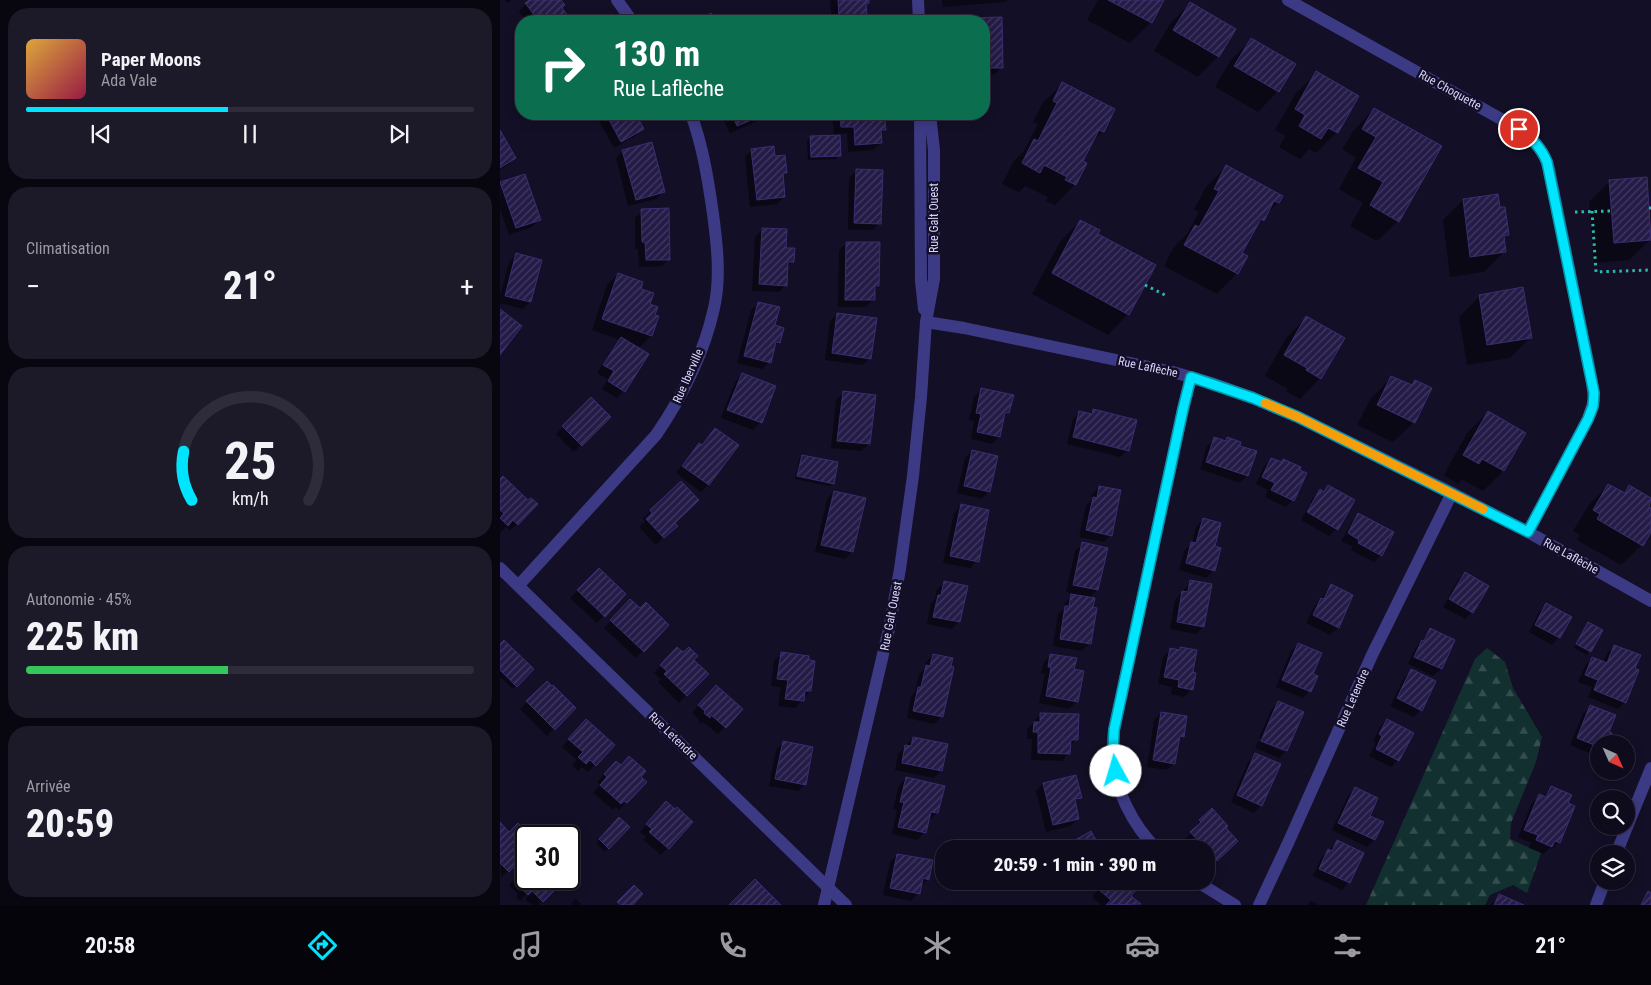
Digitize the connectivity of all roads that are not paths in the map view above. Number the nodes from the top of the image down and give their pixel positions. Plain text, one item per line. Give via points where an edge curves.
1 (617, 0) edge
2 (918, 0) edge
3 (1288, 0) edge
4 (628, 15) edge
5 (919, 15) edge
6 (693, 120) edge
7 (920, 120) edge
8 (931, 120) edge
9 (926, 322) junction
10 (1191, 377) junction
11 (1452, 493) junction
12 (1528, 532) junction
13 (500, 568) edge
14 (519, 586) junction
15 (1651, 601) edge
16 (1651, 768) edge
17 (1147, 840) edge
18 (1620, 845) edge
19 (828, 887) junction
20 (1211, 890) edge
21 (1602, 890) edge
22 (824, 905) edge
23 (846, 905) edge
24 (1235, 905) edge
25 (1259, 905) edge
26 (1596, 905) edge

1 - 4 street
2 - 5 street
3 - 12 street, Rue Choquette via 1519,129 1544,154 1594,400 1588,419
6 - 14 street, Rue Iberville via 708,173 718,274 714,308 692,374 656,436
7 - 9 street, Rue Galt Ouest via 921,281
8 - 9 street, Rue Galt Ouest via 934,150 934,279
9 - 10 street, Rue Laflèche
9 - 19 street, Rue Galt Ouest via 920,407 900,569 889,630
10 - 11 street, Rue Laflèche via 1298,417
10 - 17 street via 1114,730 1113,756 1119,787
11 - 12 street, Rue Laflèche
11 - 25 street, Rue Letendre via 1372,655
12 - 15 street, Rue Laflèche
13 - 14 street, Rue Letendre
14 - 19 street, Rue Letendre
16 - 18 street
19 - 22 street, Rue Galt Ouest
19 - 23 street, Rue Letendre
20 - 24 street
21 - 26 street

